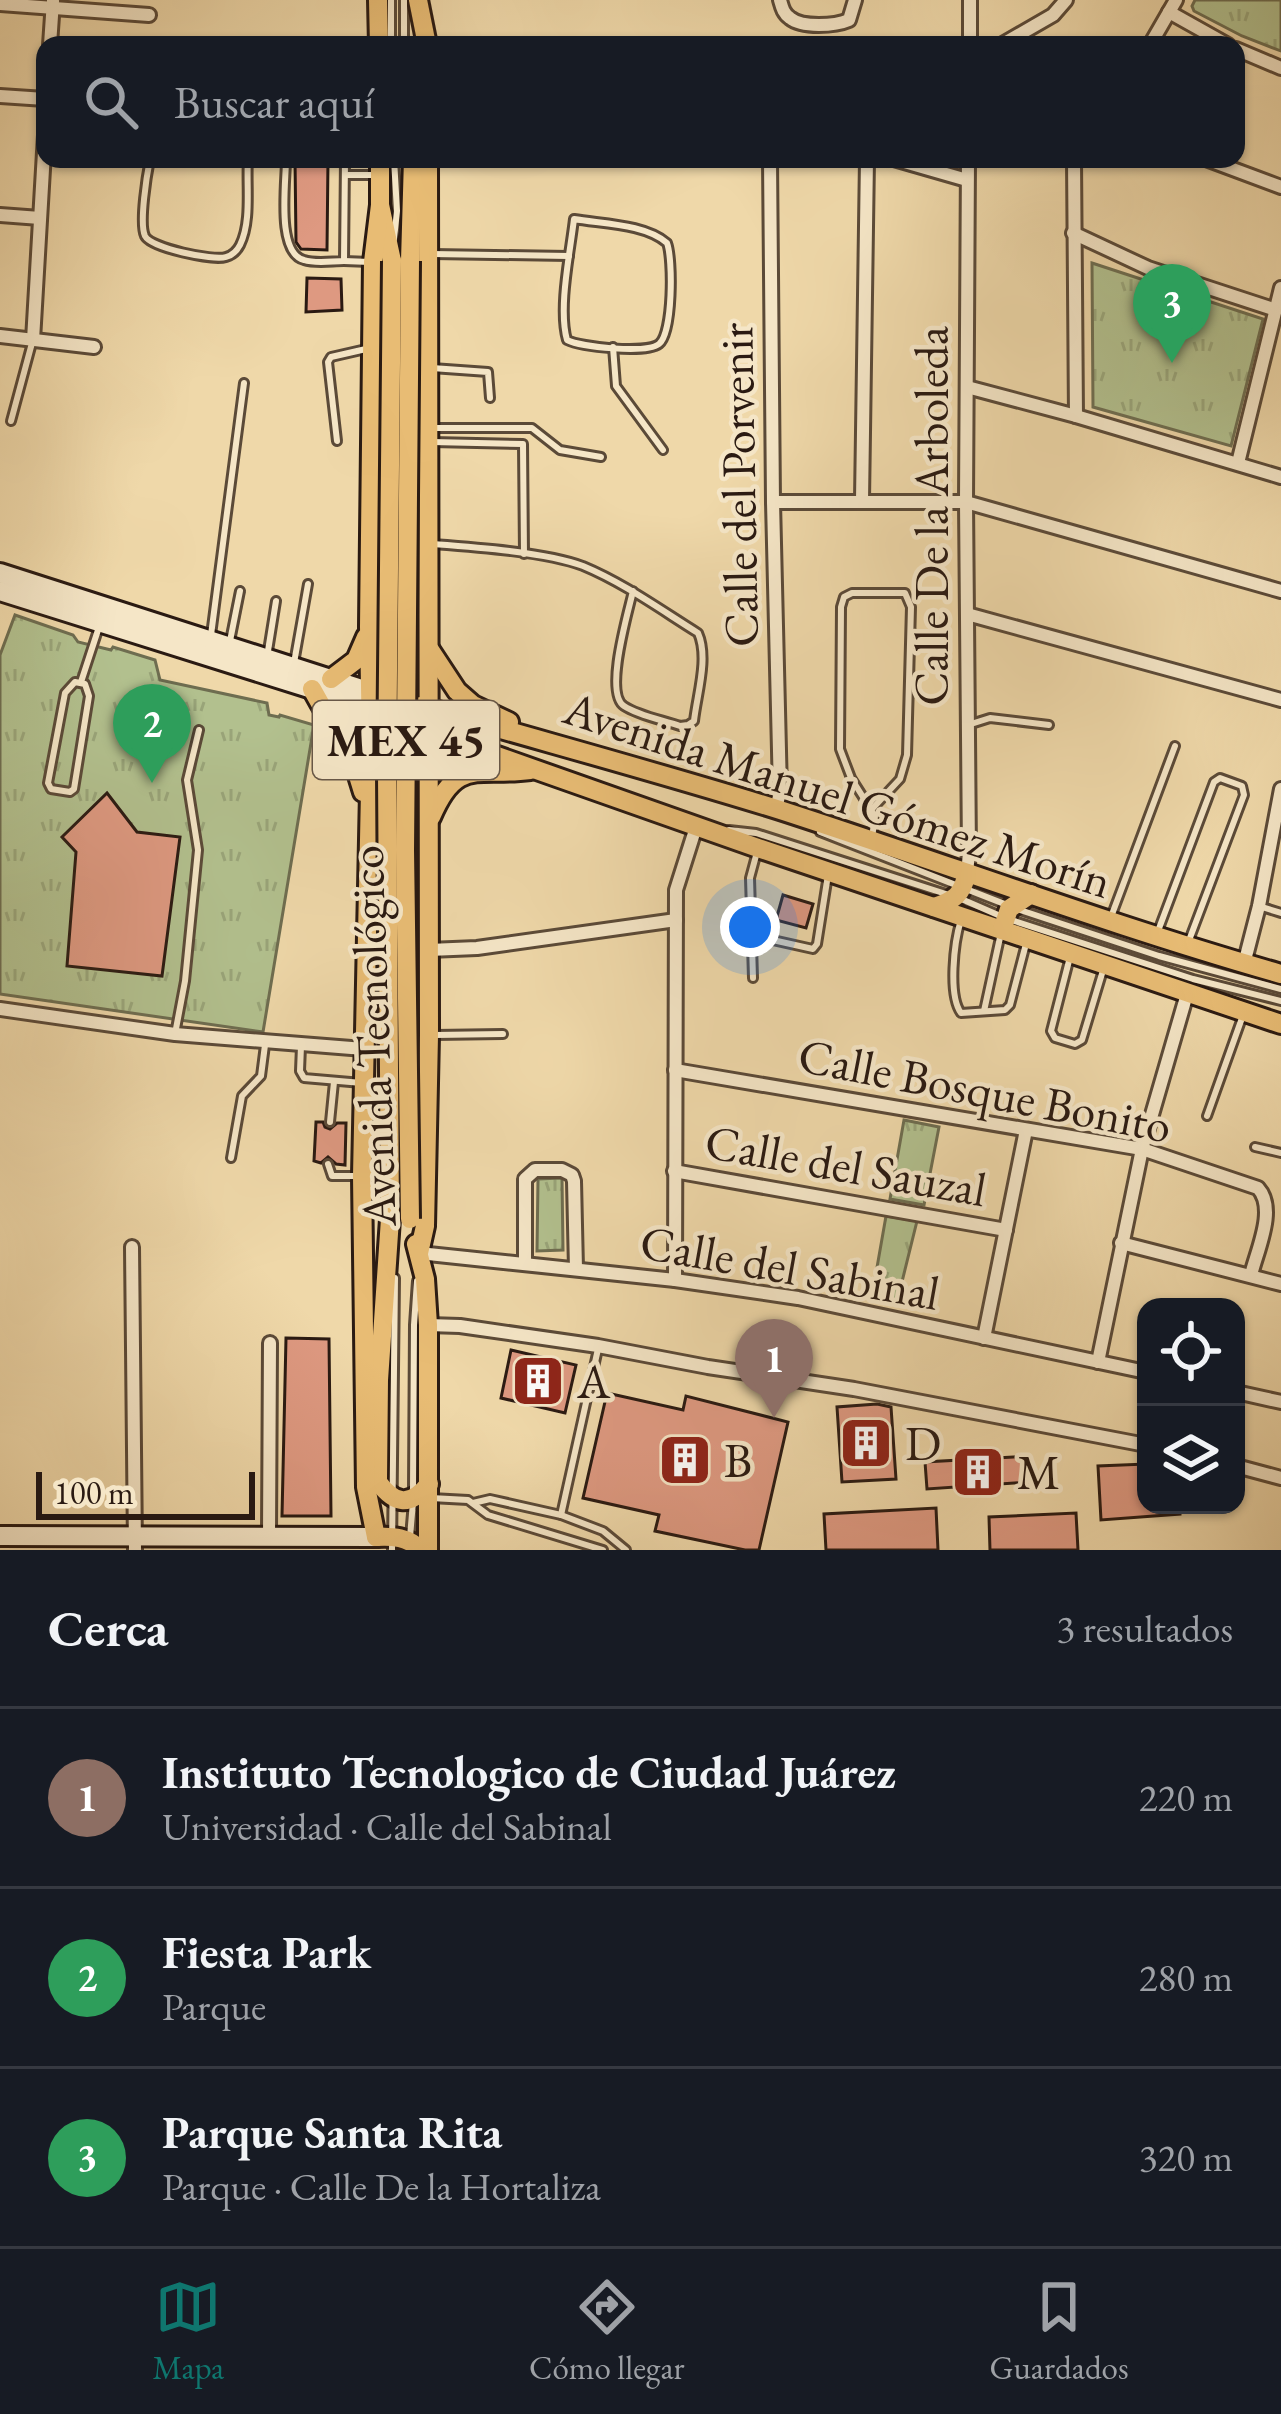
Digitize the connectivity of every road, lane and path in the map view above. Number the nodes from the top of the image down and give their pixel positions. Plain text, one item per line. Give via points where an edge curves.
1 (378, 0) edge
2 (391, 0) edge
3 (404, 0) edge
4 (418, 0) edge
5 (780, 0) edge
6 (855, 0) edge
7 (970, 0) edge
8 (1066, 0) edge
9 (0, 4) edge
10 (53, 4) edge
11 (1172, 6) edge
12 (149, 15) dead end
13 (51, 36) edge
14 (379, 36) edge
15 (391, 36) edge
16 (404, 36) edge
17 (417, 36) edge
18 (425, 36) edge
19 (970, 36) edge
20 (1018, 36) edge
21 (1155, 36) edge
22 (1216, 36) edge
23 (1245, 53) edge
24 (1281, 68) edge
25 (0, 96) edge
26 (36, 98) edge
27 (43, 168) edge
28 (148, 168) edge
29 (248, 168) edge
30 (286, 168) edge
31 (345, 168) edge
32 (376, 168) edge
33 (380, 168) edge
34 (395, 168) edge
35 (408, 168) edge
36 (426, 168) edge
37 (770, 168) edge
38 (867, 168) edge
39 (925, 168) edge
40 (968, 168) edge
41 (1074, 168) edge
42 (1230, 168) edge
43 (345, 176) junction
44 (967, 180) junction
45 (1281, 187) edge
46 (0, 215) edge
47 (40, 218) junction
48 (1073, 233) junction
49 (570, 256) junction
50 (401, 260) junction
51 (344, 261) junction
52 (1281, 288) edge
53 (1276, 310) junction
54 (0, 336) edge
55 (33, 340) junction
56 (94, 347) dead end
57 (613, 347) junction
58 (372, 349) junction
59 (428, 368) junction
60 (244, 383) dead end
61 (967, 387) junction
62 (490, 398) dead end
63 (1076, 416) junction
64 (10, 421) dead end
65 (428, 435) junction
66 (337, 441) dead end
67 (663, 450) dead end
68 (601, 457) dead end
69 (1238, 463) junction
70 (1281, 477) edge
71 (862, 500) junction
72 (773, 502) junction
73 (966, 502) junction
74 (429, 544) junction
75 (524, 554) junction
76 (0, 573) edge
77 (308, 584) dead end
78 (0, 591) edge
79 (240, 591) dead end
80 (633, 591) junction
81 (1281, 591) edge
82 (276, 602) dead end
83 (968, 614) junction
84 (103, 615) junction
85 (369, 627) junction
86 (215, 647) junction
87 (428, 647) junction
88 (267, 658) junction
89 (293, 667) junction
90 (428, 675) junction
91 (331, 679) junction
92 (81, 682) junction
93 (312, 689) junction
94 (371, 692) junction
95 (1281, 700) edge
96 (428, 709) junction
97 (968, 724) junction
98 (1049, 725) dead end
99 (199, 730) dead end
100 (521, 733) junction
101 (429, 741) junction
102 (371, 744) junction
103 (1175, 746) dead end
104 (534, 770) junction
105 (1281, 789) edge
106 (776, 809) junction
107 (872, 809) junction
108 (368, 810) junction
109 (429, 821) junction
110 (696, 827) junction
111 (1277, 840) edge
112 (872, 841) junction
113 (758, 848) junction
114 (829, 872) junction
115 (962, 893) junction
116 (1031, 894) junction
117 (1259, 906) junction
118 (1281, 913) edge
119 (1006, 918) junction
120 (676, 920) junction
121 (1109, 921) junction
122 (750, 935) junction
123 (1156, 937) junction
124 (1028, 938) junction
125 (1187, 947) junction
126 (429, 950) junction
127 (1071, 953) junction
128 (1105, 964) junction
129 (1244, 964) junction
130 (1281, 974) edge
131 (753, 978) dead end
132 (1281, 989) edge
133 (1187, 994) junction
134 (1281, 1001) edge
135 (0, 1009) edge
136 (984, 1011) junction
137 (1244, 1012) junction
138 (1281, 1024) edge
139 (175, 1034) junction
140 (503, 1034) dead end
141 (429, 1035) junction
142 (265, 1041) junction
143 (301, 1046) junction
144 (364, 1049) junction
145 (675, 1070) junction
146 (334, 1082) junction
147 (364, 1083) junction
148 (1207, 1116) dead end
149 (330, 1122) dead end
150 (1026, 1130) junction
151 (1255, 1147) dead end
152 (1142, 1149) junction
153 (1281, 1154) edge
154 (231, 1158) dead end
155 (328, 1164) dead end
156 (674, 1171) junction
157 (362, 1177) junction
158 (400, 1220) junction
159 (1006, 1230) junction
160 (1121, 1243) junction
161 (132, 1247) dead end
162 (418, 1253) junction
163 (525, 1263) junction
164 (576, 1269) junction
165 (1251, 1275) junction
166 (675, 1280) junction
167 (1281, 1284) edge
168 (428, 1324) junction
169 (984, 1338) junction
170 (270, 1343) dead end
171 (598, 1346) junction
172 (1098, 1362) junction
173 (1137, 1370) edge
174 (1245, 1394) edge
175 (1281, 1402) edge
176 (1137, 1442) edge
177 (1245, 1468) edge
178 (1281, 1478) edge
179 (385, 1490) junction
180 (424, 1494) junction
181 (473, 1503) junction
182 (561, 1515) junction
183 (0, 1536) edge
184 (278, 1542) edge
185 (135, 1543) edge
186 (400, 1546) edge
187 (604, 1550) edge
188 (626, 1550) edge

1 - 14 main road
2 - 15 lane
3 - 16 lane
4 - 17 main road
4 - 18 main road
5 - 6 street via 794,20 840,24
7 - 19 street
8 - 20 street
9 - 10 street
10 - 12 street
10 - 13 street
11 - 21 street
11 - 22 street
23 - 24 street
25 - 26 street
27 - 47 street
28 - 29 lane via 149,241 221,258 236,251 244,231
30 - 51 lane via 292,254
31 - 43 lane
32 - 43 lane
33 - 50 main road, Avenida Tecnológico / MEX 45 via 380,205
34 - 50 lane
35 - 50 main road, Avenida Tecnológico / MEX 45
36 - 50 main road
37 - 72 street, Calle del Porvenir
38 - 71 street
39 - 44 street
40 - 44 street, Calle De la Arboleda
41 - 48 street
42 - 45 street
43 - 51 lane
44 - 61 street, Calle De la Arboleda
46 - 47 street
47 - 55 street
48 - 53 street via 1148,268
48 - 63 street
49 - 50 lane
49 - 57 lane via 565,336
49 - 57 lane via 574,219 668,243 665,336 654,346
50 - 51 lane
50 - 58 main road
50 - 59 main road
50 - 158 main road, Avenida Tecnológico / MEX 45, bridge
52 - 53 street
53 - 69 street
54 - 55 street
55 - 56 street
55 - 64 lane
57 - 67 lane via 616,386
58 - 66 lane via 328,362
58 - 85 main road
59 - 62 lane via 488,372
59 - 65 main road
60 - 86 lane
61 - 63 street
61 - 73 street, Calle De la Arboleda
63 - 69 street
65 - 68 lane via 532,428 560,450
65 - 74 main road
65 - 75 lane via 523,444
69 - 70 street
71 - 72 street
71 - 73 street
72 - 106 street, Calle del Porvenir
73 - 81 street
73 - 83 street, Calle De la Arboleda
74 - 75 lane
74 - 87 main road
75 - 80 lane via 581,565
76 - 84 main road
77 - 89 lane
78 - 84 main road
79 - 86 lane
80 - 80 lane via 702,637 688,725 624,706 614,692
82 - 88 lane
83 - 95 street
83 - 97 street, Calle De la Arboleda
84 - 86 main road
84 - 92 lane
85 - 91 main road via 356,660
85 - 94 main road
86 - 88 main road
86 - 93 main road
87 - 90 main road
87 - 100 main road via 457,691
88 - 89 main road
89 - 91 main road
90 - 94 main road
90 - 96 main road
91 - 94 main road
92 - 92 lane via 64,693 48,783 70,793 89,696
93 - 94 main road
93 - 108 main road via 356,766
94 - 96 main road, Avenida Manuel Gómez Morín
94 - 101 main road
94 - 102 main road
96 - 100 main road, Avenida Manuel Gómez Morín
96 - 101 main road
97 - 98 lane via 990,718
97 - 115 street, Calle De la Arboleda via 970,854
99 - 139 lane via 188,780 198,850
100 - 106 main road, Avenida Manuel Gómez Morín
101 - 102 main road via 402,730
101 - 104 main road, Avenida Manuel Gómez Morín
101 - 109 main road
102 - 108 main road
103 - 121 lane
104 - 109 main road via 466,773 440,795
104 - 110 main road, Avenida Manuel Gómez Morín
105 - 111 street
106 - 112 main road, Avenida Manuel Gómez Morín
106 - 115 lane
107 - 107 lane via 840,749 841,607 852,593 905,593 907,754 900,779
107 - 112 lane
108 - 144 main road
109 - 126 main road
110 - 113 main road, Avenida Manuel Gómez Morín
110 - 115 lane via 756,832
110 - 120 street via 676,890
111 - 117 street
112 - 115 main road, Avenida Manuel Gómez Morín
113 - 114 main road, Avenida Manuel Gómez Morín
113 - 122 lane
114 - 115 main road, Avenida Manuel Gómez Morín via 934,907
114 - 122 lane via 812,949
115 - 116 main road, Avenida Manuel Gómez Morín
115 - 119 main road, Avenida Manuel Gómez Morín
115 - 119 lane
115 - 136 lane via 954,1000 961,1013
116 - 119 main road
116 - 121 main road, Avenida Manuel Gómez Morín
117 - 118 lane
117 - 129 street
119 - 124 main road, Avenida Manuel Gómez Morín
119 - 132 lane
119 - 134 lane
119 - 136 lane
120 - 126 street
120 - 145 street
121 - 123 main road, Avenida Manuel Gómez Morín
122 - 131 lane
123 - 125 main road, Avenida Manuel Gómez Morín
123 - 125 lane via 1220,778 1244,793
124 - 127 main road, Avenida Manuel Gómez Morín
124 - 136 lane via 1010,1005
125 - 129 main road, Avenida Manuel Gómez Morín
126 - 141 main road
127 - 128 main road, Avenida Manuel Gómez Morín
127 - 128 lane via 1051,1031 1075,1044
128 - 133 main road, Avenida Manuel Gómez Morín
129 - 130 main road, Avenida Manuel Gómez Morín
133 - 137 main road, Avenida Manuel Gómez Morín
133 - 152 street
135 - 139 street
137 - 138 main road, Avenida Manuel Gómez Morín
137 - 148 lane
139 - 142 street
140 - 141 lane
141 - 162 main road
142 - 143 street
142 - 154 lane via 261,1076 242,1096
143 - 144 street
143 - 146 lane via 304,1078
144 - 147 main road
145 - 150 street, Calle Bosque Bonito
145 - 156 street
146 - 147 lane
146 - 149 lane
147 - 157 main road
150 - 152 street, Calle Bosque Bonito
150 - 159 street
151 - 153 lane
152 - 160 street
152 - 165 street, Calle Bosque Bonito via 1263,1191 1268,1207
155 - 157 lane via 332,1176
156 - 159 street, Calle del Sauzal
156 - 166 street
157 - 186 main road via 366,1487
158 - 162 main road, Avenida Tecnológico / MEX 45
158 - 179 main road, Avenida Tecnológico / MEX 45 via 380,1380
159 - 169 street
160 - 165 street
160 - 172 street
161 - 185 street
162 - 163 street, Calle del Sabinal
162 - 168 main road, Avenida Tecnológico / MEX 45
162 - 180 lane via 413,1325
163 - 164 street, Calle del Sabinal
163 - 164 street via 525,1179 535,1170 562,1170 574,1180
164 - 166 street, Calle del Sabinal
165 - 167 street
166 - 169 street, Calle del Sabinal
168 - 171 street
168 - 180 main road, Avenida Tecnológico / MEX 45
169 - 172 street, Calle del Sabinal
170 - 184 street
171 - 176 street
171 - 182 lane
172 - 173 street, Calle del Sabinal
174 - 175 street
177 - 178 street
179 - 180 main road via 406,1501
179 - 186 main road, Avenida Tecnológico / MEX 45
180 - 181 lane
180 - 186 main road, Avenida Tecnológico / MEX 45
181 - 182 lane via 490,1499
181 - 187 lane via 488,1515
182 - 188 lane
183 - 185 main road
184 - 185 main road
184 - 186 main road

